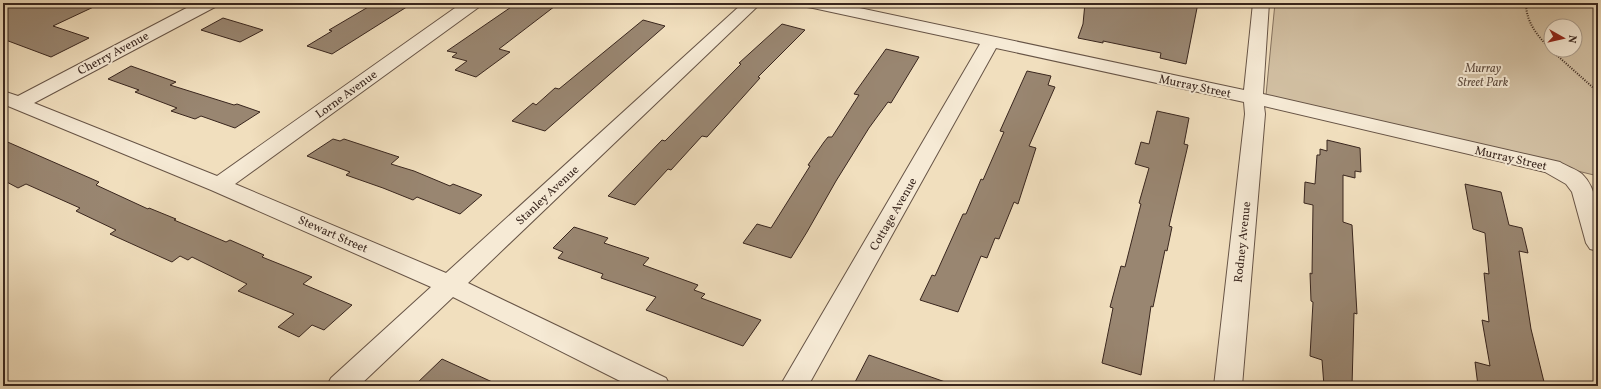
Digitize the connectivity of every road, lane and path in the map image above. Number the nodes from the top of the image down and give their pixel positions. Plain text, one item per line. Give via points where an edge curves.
1 (209, 3) edge
2 (473, 3) edge
3 (753, 3) edge
4 (813, 3) edge
5 (1261, 3) edge
6 (1526, 3) edge
7 (1543, 41) edge
8 (990, 42) junction
9 (1560, 58) edge
10 (1598, 92) edge
11 (1253, 98) junction
12 (10, 100) edge
13 (219, 185) junction
14 (1598, 243) edge
15 (450, 285) junction
16 (341, 386) edge
17 (656, 386) edge
18 (794, 386) edge
19 (1228, 386) edge

1 - 12 street, Cherry Avenue
2 - 13 street, Lorne Avenue
3 - 15 street, Stanley Avenue
4 - 8 street, Murray Street
5 - 11 street, Rodney Avenue
6 - 7 path via 1526,14
8 - 11 street, Murray Street
8 - 18 street, Cottage Avenue
9 - 10 path
11 - 14 street, Murray Street via 1552,167 1574,179 1583,190
11 - 19 street, Rodney Avenue via 1255,114
12 - 13 street, Stewart Street
13 - 15 street, Stewart Street
15 - 16 street, Stanley Avenue
15 - 17 street, Stewart Street

